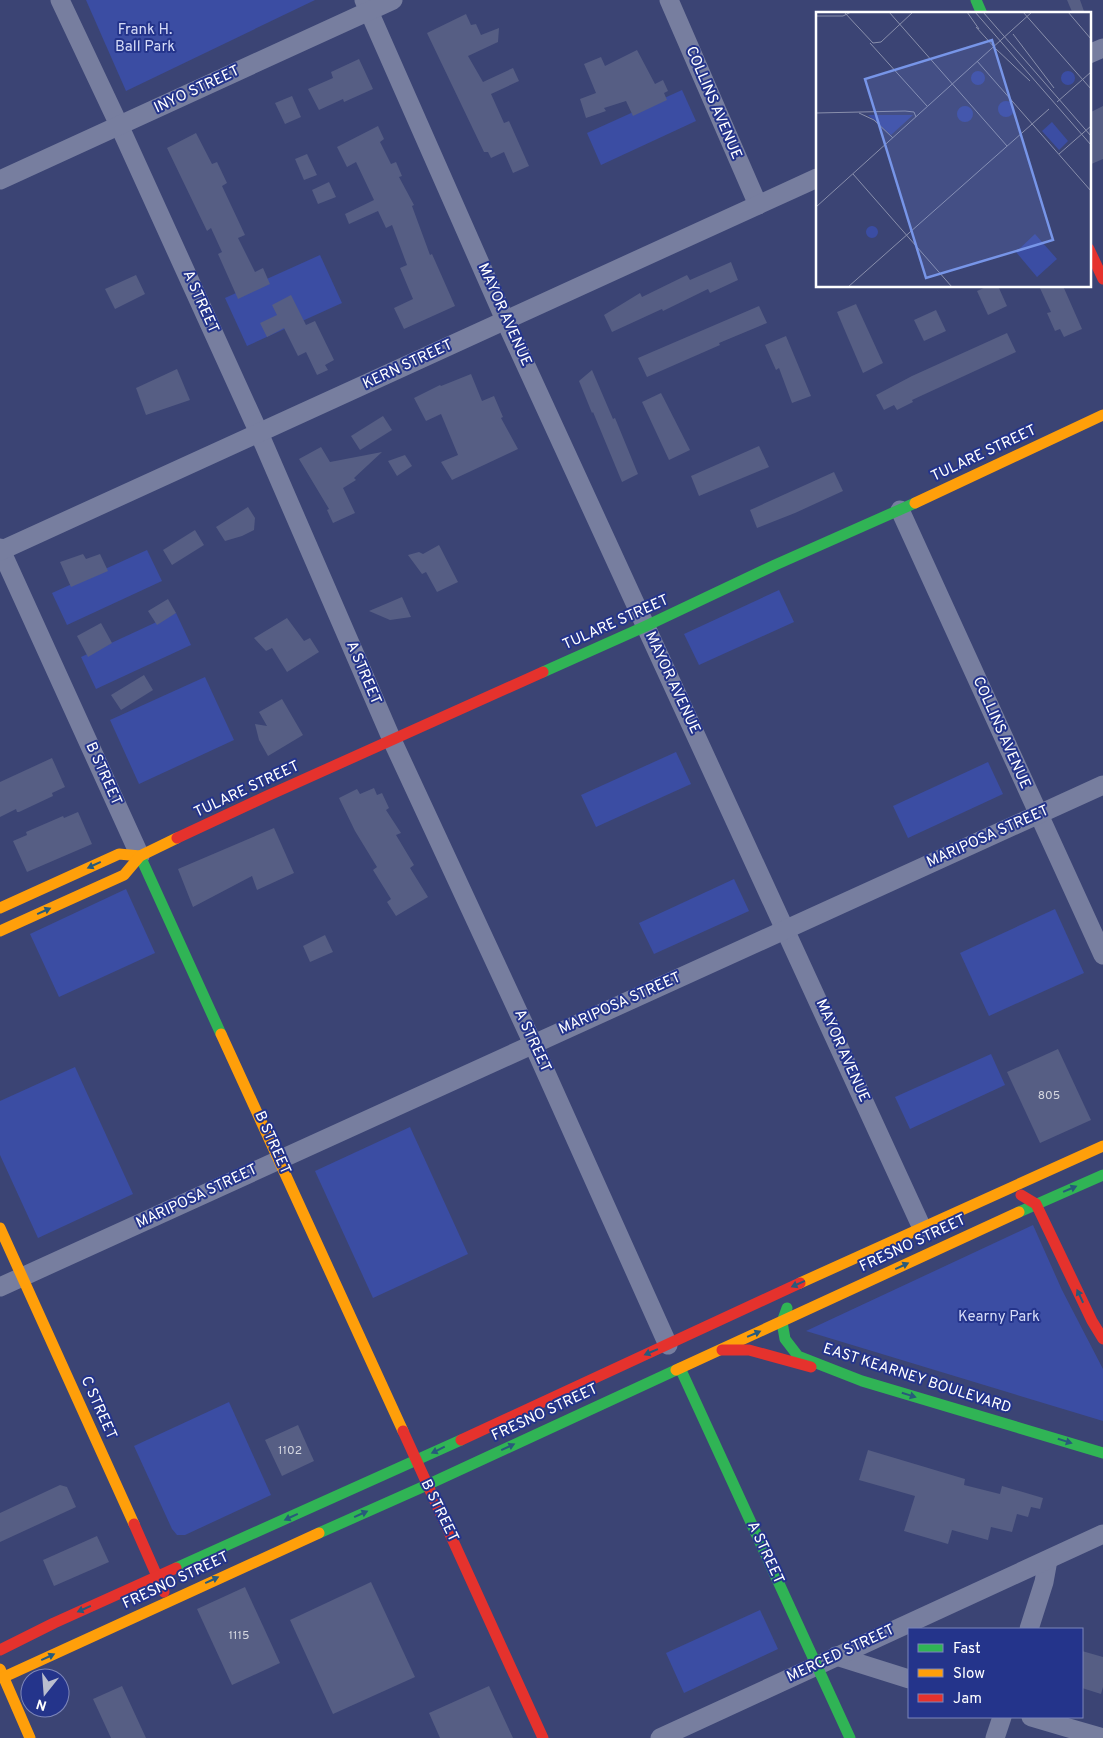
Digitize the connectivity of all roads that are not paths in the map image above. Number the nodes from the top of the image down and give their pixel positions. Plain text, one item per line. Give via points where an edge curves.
1 (60, 0) edge
2 (393, 0) edge
3 (669, 0) edge
4 (976, 0) edge
5 (367, 5) edge
6 (981, 12) edge
7 (1103, 48) edge
8 (1090, 54) edge
9 (119, 125) junction
10 (816, 178) edge
11 (0, 180) edge
12 (758, 205) junction
13 (1090, 251) edge
14 (1103, 279) edge
15 (505, 320) junction
16 (1103, 415) edge
17 (259, 433) junction
18 (900, 510) junction
19 (0, 550) edge
20 (646, 626) junction
21 (392, 740) junction
22 (1103, 784) edge
23 (1038, 814) junction
24 (140, 856) junction
25 (0, 908) edge
26 (786, 929) junction
27 (0, 931) edge
28 (1103, 955) edge
29 (534, 1044) junction
30 (1103, 1146) edge
31 (280, 1159) junction
32 (1103, 1175) edge
33 (1004, 1190) junction
34 (1036, 1204) junction
35 (0, 1228) edge
36 (922, 1228) junction
37 (857, 1258) junction
38 (22, 1276) junction
39 (0, 1286) edge
40 (813, 1290) dead end
41 (792, 1302) dead end
42 (782, 1322) junction
43 (1103, 1339) edge
44 (668, 1345) junction
45 (718, 1350) junction
46 (680, 1368) junction
47 (862, 1381) junction
48 (1103, 1453) edge
49 (415, 1461) junction
50 (427, 1485) junction
51 (1103, 1534) edge
52 (1048, 1560) junction
53 (156, 1577) junction
54 (168, 1601) junction
55 (1029, 1628) edge
56 (0, 1650) edge
57 (836, 1656) junction
58 (817, 1665) junction
59 (1, 1675) edge
60 (908, 1679) edge
61 (1002, 1718) edge
62 (1035, 1718) edge
63 (30, 1738) edge
64 (543, 1738) edge
65 (660, 1738) edge
66 (850, 1738) edge
67 (995, 1738) edge
68 (1103, 1738) edge

1 - 9 street, A STREET
2 - 5 street, INYO STREET
3 - 12 street, COLLINS AVENUE
4 - 6 main road
5 - 9 street, INYO STREET
5 - 15 street, MAYOR AVENUE
7 - 8 street
9 - 11 street, INYO STREET
9 - 17 street, A STREET
10 - 12 street, KERN STREET
12 - 15 street, KERN STREET
13 - 14 main road
15 - 17 street, KERN STREET
15 - 20 street, MAYOR AVENUE
16 - 18 main road, TULARE STREET
17 - 19 street, KERN STREET
17 - 21 street, A STREET
18 - 20 main road, TULARE STREET
18 - 23 street, COLLINS AVENUE
19 - 24 street, B STREET
20 - 21 main road, TULARE STREET
20 - 26 street, MAYOR AVENUE
21 - 24 main road, TULARE STREET
21 - 29 street, A STREET
22 - 23 street, MARIPOSA STREET
23 - 26 street, MARIPOSA STREET
23 - 28 street, COLLINS AVENUE
24 -> 25 main road, TULARE STREET via 119,854
27 -> 24 main road, TULARE STREET via 124,875
24 - 31 main road, B STREET
26 - 29 street, MARIPOSA STREET
26 - 36 street, MAYOR AVENUE
29 - 31 street, MARIPOSA STREET
29 - 44 street, A STREET
30 - 33 main road, FRESNO STREET
31 - 38 street, MARIPOSA STREET
31 - 49 main road, B STREET
34 -> 32 main road, FRESNO STREET
33 - 34 main road
33 - 36 main road, FRESNO STREET
42 -> 34 main road, FRESNO STREET
43 -> 34 main road
35 - 38 main road, C STREET
36 - 37 main road, FRESNO STREET
37 - 40 main road
37 -> 44 main road, FRESNO STREET
38 - 39 street, MARIPOSA STREET
38 - 53 main road, C STREET
41 - 42 main road
45 -> 42 main road, FRESNO STREET
42 - 47 main road, EAST KEARNEY BOULEVARD via 785,1339 798,1356
44 -> 49 main road, FRESNO STREET
45 - 46 main road, FRESNO STREET
45 - 47 main road via 749,1350
50 -> 46 main road, FRESNO STREET
46 - 58 main road, A STREET
47 -> 48 main road, EAST KEARNEY BOULEVARD
49 - 50 main road, B STREET
49 -> 53 main road, FRESNO STREET
54 -> 50 main road, FRESNO STREET
50 - 64 main road, B STREET
51 - 52 street, MERCED STREET
52 - 55 street
52 - 57 street, MERCED STREET
53 - 54 main road, C STREET
53 -> 56 main road, FRESNO STREET
59 -> 54 main road, FRESNO STREET
57 - 58 street, MERCED STREET
57 - 60 street
58 - 65 street, MERCED STREET
58 - 66 main road, A STREET
59 - 63 main road
61 - 67 street
62 - 68 street

